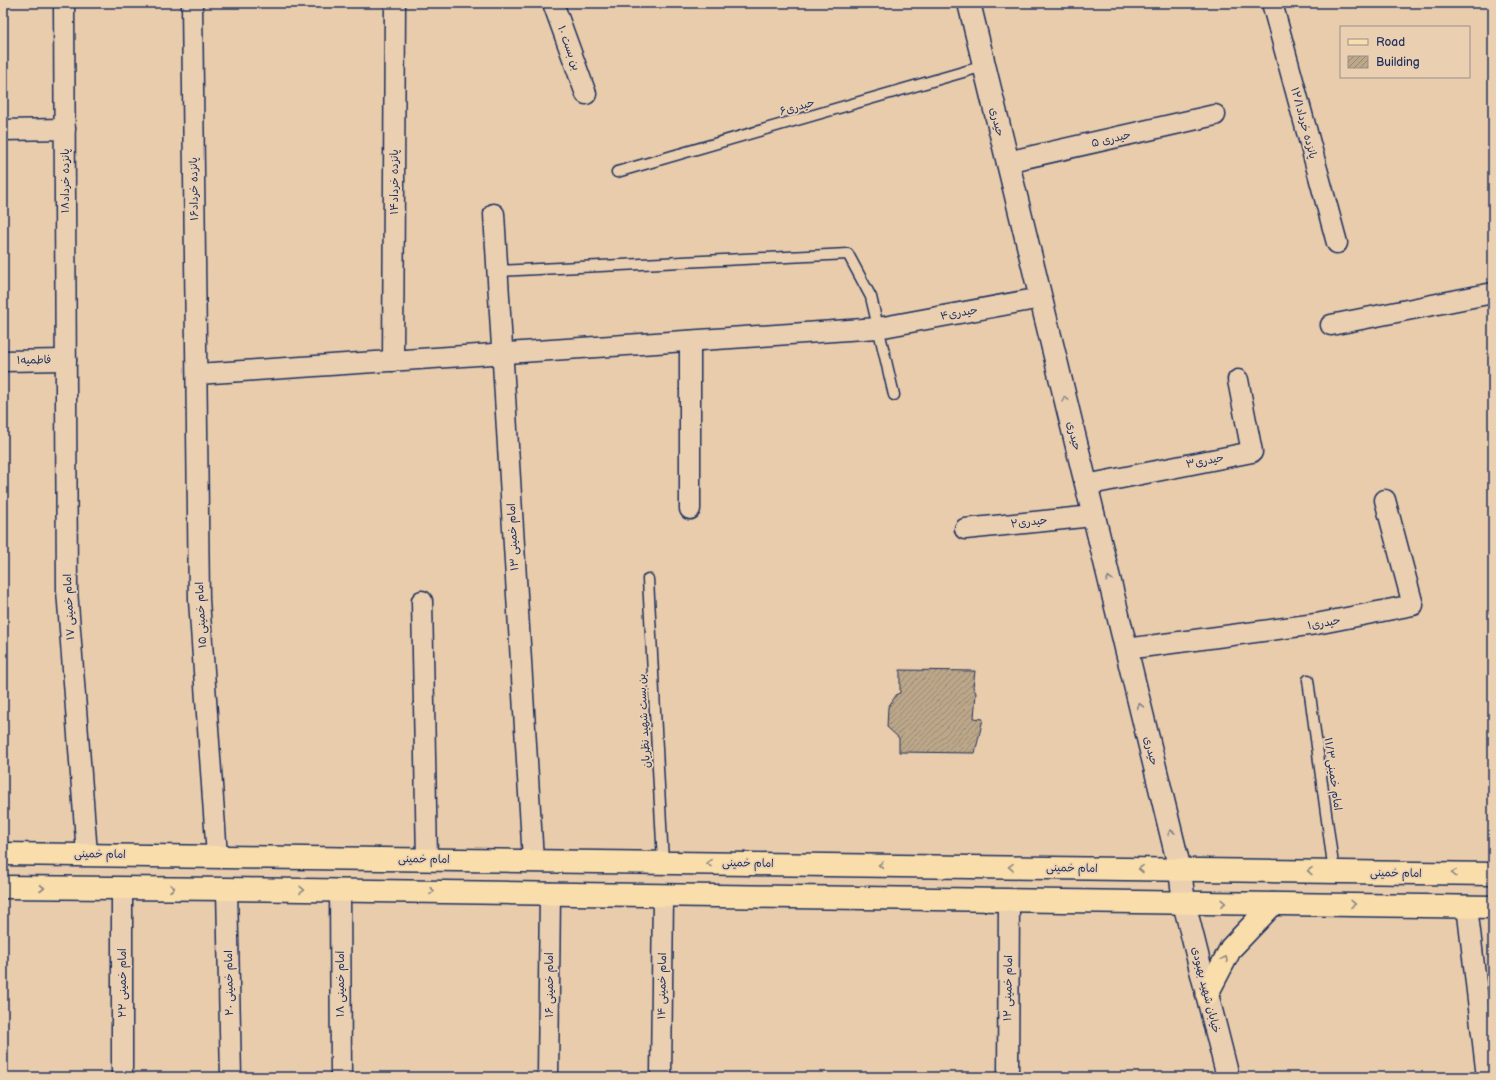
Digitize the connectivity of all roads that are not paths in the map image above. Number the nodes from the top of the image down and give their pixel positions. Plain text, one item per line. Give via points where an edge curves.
1 (64, 3) edge
2 (192, 3) edge
3 (395, 3) edge
4 (553, 3) edge
5 (969, 3) edge
6 (1272, 3) edge
7 (984, 66) junction
8 (586, 94) dead end
9 (1215, 115) dead end
10 (65, 129) junction
11 (3, 130) edge
12 (1007, 162) junction
13 (617, 172) dead end
14 (494, 214) dead end
15 (1337, 243) dead end
16 (497, 272) junction
17 (1493, 293) edge
18 (1040, 298) junction
19 (1331, 325) dead end
20 (878, 328) junction
21 (690, 341) junction
22 (502, 354) junction
23 (66, 360) junction
24 (3, 361) edge
25 (393, 361) junction
26 (197, 374) junction
27 (1238, 380) dead end
28 (894, 395) dead end
29 (1086, 485) junction
30 (1385, 500) dead end
31 (690, 509) dead end
32 (1093, 516) junction
33 (965, 529) dead end
34 (648, 579) dead end
35 (422, 601) dead end
36 (1126, 650) junction
37 (1308, 680) dead end
38 (3, 854) edge
39 (87, 854) junction
40 (217, 856) junction
41 (427, 859) junction
42 (533, 860) junction
43 (663, 862) junction
44 (1180, 870) junction
45 (1334, 872) junction
46 (1493, 874) edge
47 (3, 887) edge
48 (122, 888) junction
49 (227, 888) junction
50 (340, 890) junction
51 (550, 893) junction
52 (663, 895) junction
53 (1009, 900) junction
54 (1184, 902) junction
55 (1273, 904) junction
56 (1467, 906) junction
57 (1493, 907) edge
58 (1207, 994) junction
59 (122, 1077) edge
60 (231, 1077) edge
61 (341, 1077) edge
62 (548, 1077) edge
63 (661, 1077) edge
64 (1008, 1077) edge
65 (1228, 1077) edge
66 (1486, 1077) edge

1 - 10 street, پانزده خرداد۱۸
2 - 26 street, پانزده خرداد۱۶
3 - 25 street, پانزده خرداد۱۴
4 - 8 street, بن بست ۱۰
5 - 7 main road, حیدری
6 - 15 street, پانزده خرداد۱۲/۱
7 - 12 main road, حیدری
7 - 13 lane, حیدری۶
9 - 12 street, حیدری ۵
10 - 11 street
10 - 23 street, پانزده خرداد۱۸
12 - 18 main road, حیدری
14 - 16 street, امام خمینی ۱۳
16 - 20 lane via 848,254 871,297
16 - 22 street, امام خمینی ۱۳
17 - 19 street
18 - 20 street, حیدری۴
29 -> 18 main road, حیدری
20 - 21 street, حیدری۴
20 - 28 lane
21 - 22 street, حیدری۴
21 - 31 street
22 - 25 street, حیدری۴
22 - 42 street, امام خمینی ۱۳
23 - 24 street, فاطمیه۱
23 - 39 street, امام خمینی ۱۷ via 67,590
25 - 26 street, حیدری۴
26 - 40 street, امام خمینی ۱۵ via 199,600
27 - 29 street, حیدری۳ via 1252,452
29 - 32 main road, حیدری
30 - 36 street, حیدری۱ via 1413,605 1316,624
32 - 33 street, حیدری۲
36 -> 32 main road, حیدری
34 - 43 lane, بن بست شهید نظریان
35 - 41 street
44 -> 36 main road, حیدری
37 - 45 lane, امام خمینی۱۱/۳
38 - 39 main road, امام خمینی
39 - 40 main road, امام خمینی
40 - 41 main road, امام خمینی
41 - 42 main road, امام خمینی
42 - 43 main road, امام خمینی
44 -> 43 main road, امام خمینی
45 -> 44 main road, امام خمینی
44 - 54 main road, حیدری
46 -> 45 main road, امام خمینی
47 -> 48 main road
48 -> 49 main road
48 - 59 street, امام خمینی ۲۲
49 -> 50 main road
49 - 60 street, امام خمینی ۲۰
50 -> 51 main road
50 - 61 street, امام خمینی ۱۸
51 - 52 main road
51 - 62 street, امام خمینی ۱۶
52 - 53 main road
52 - 63 street, امام خمینی ۱۴
53 - 54 main road
53 - 64 street, امام خمینی ۱۲
54 -> 55 main road
54 - 58 main road, خیابان شهید بهبودی
55 -> 56 main road
58 -> 55 main road via 1232,948
56 - 57 main road
56 - 66 street
58 - 65 main road, خیابان شهید بهبودی

